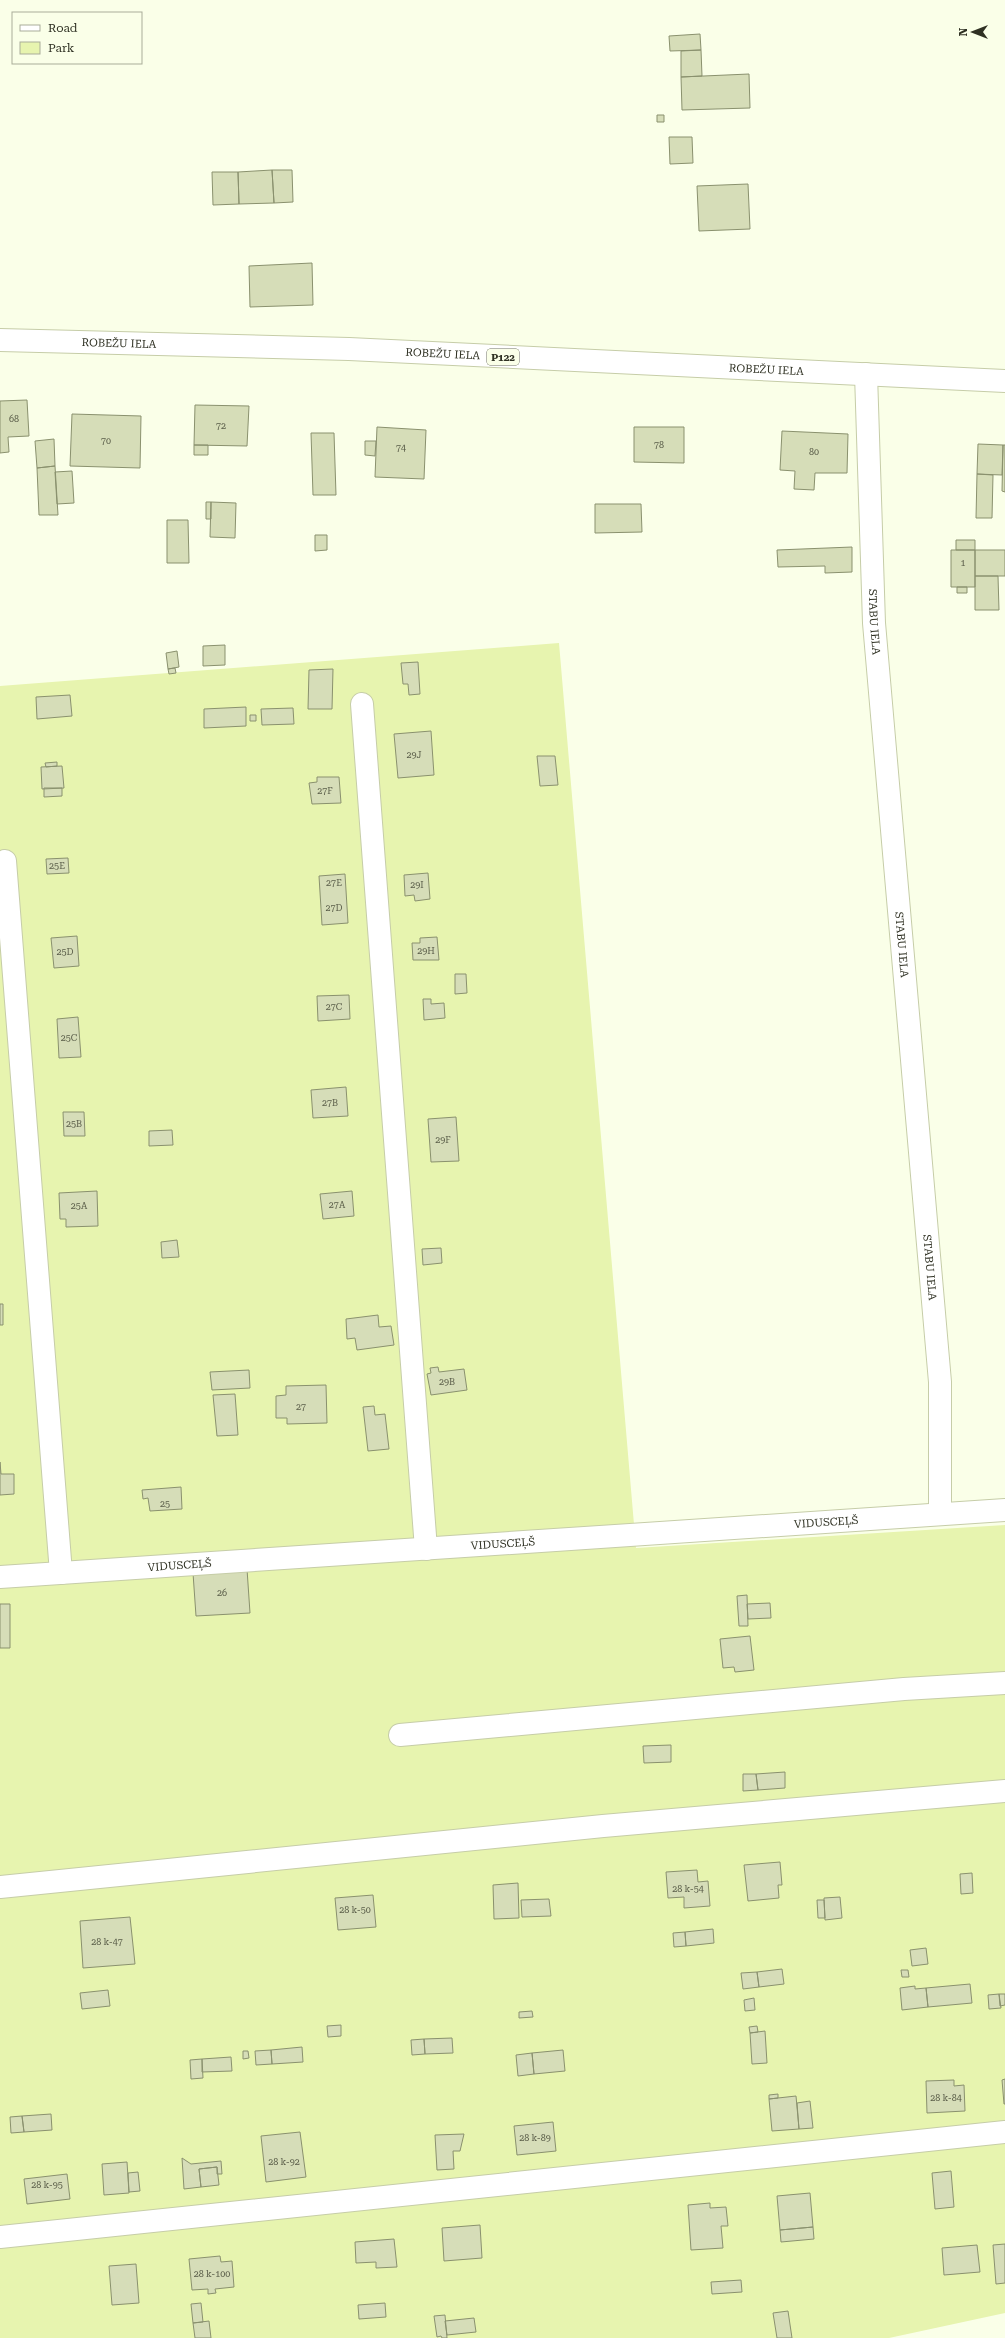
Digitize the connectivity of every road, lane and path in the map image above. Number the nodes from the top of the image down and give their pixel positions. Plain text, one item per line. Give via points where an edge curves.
1 (0, 340) edge
2 (866, 374) junction
3 (1005, 381) edge
4 (362, 704) dead end
5 (5, 861) dead end
6 (1005, 1510) edge
7 (940, 1514) junction
8 (426, 1549) junction
9 (61, 1573) junction
10 (0, 1577) edge
11 (1005, 1683) edge
12 (400, 1735) dead end
13 (1005, 1791) edge
14 (0, 1886) edge
15 (1005, 2132) edge
16 (0, 2238) edge

1 - 2 street, ROBEŽU IELA / P122 via 349,349
2 - 3 street, ROBEŽU IELA / P122
2 - 7 street, STABU IELA via 874,623 940,1382
4 - 8 street
5 - 9 street
6 - 7 street, VIDUSCEĻŠ
7 - 8 street, VIDUSCEĻŠ
8 - 9 street, VIDUSCEĻŠ
9 - 10 street, VIDUSCEĻŠ
11 - 12 street via 904,1689
13 - 14 street via 603,1826
15 - 16 street

